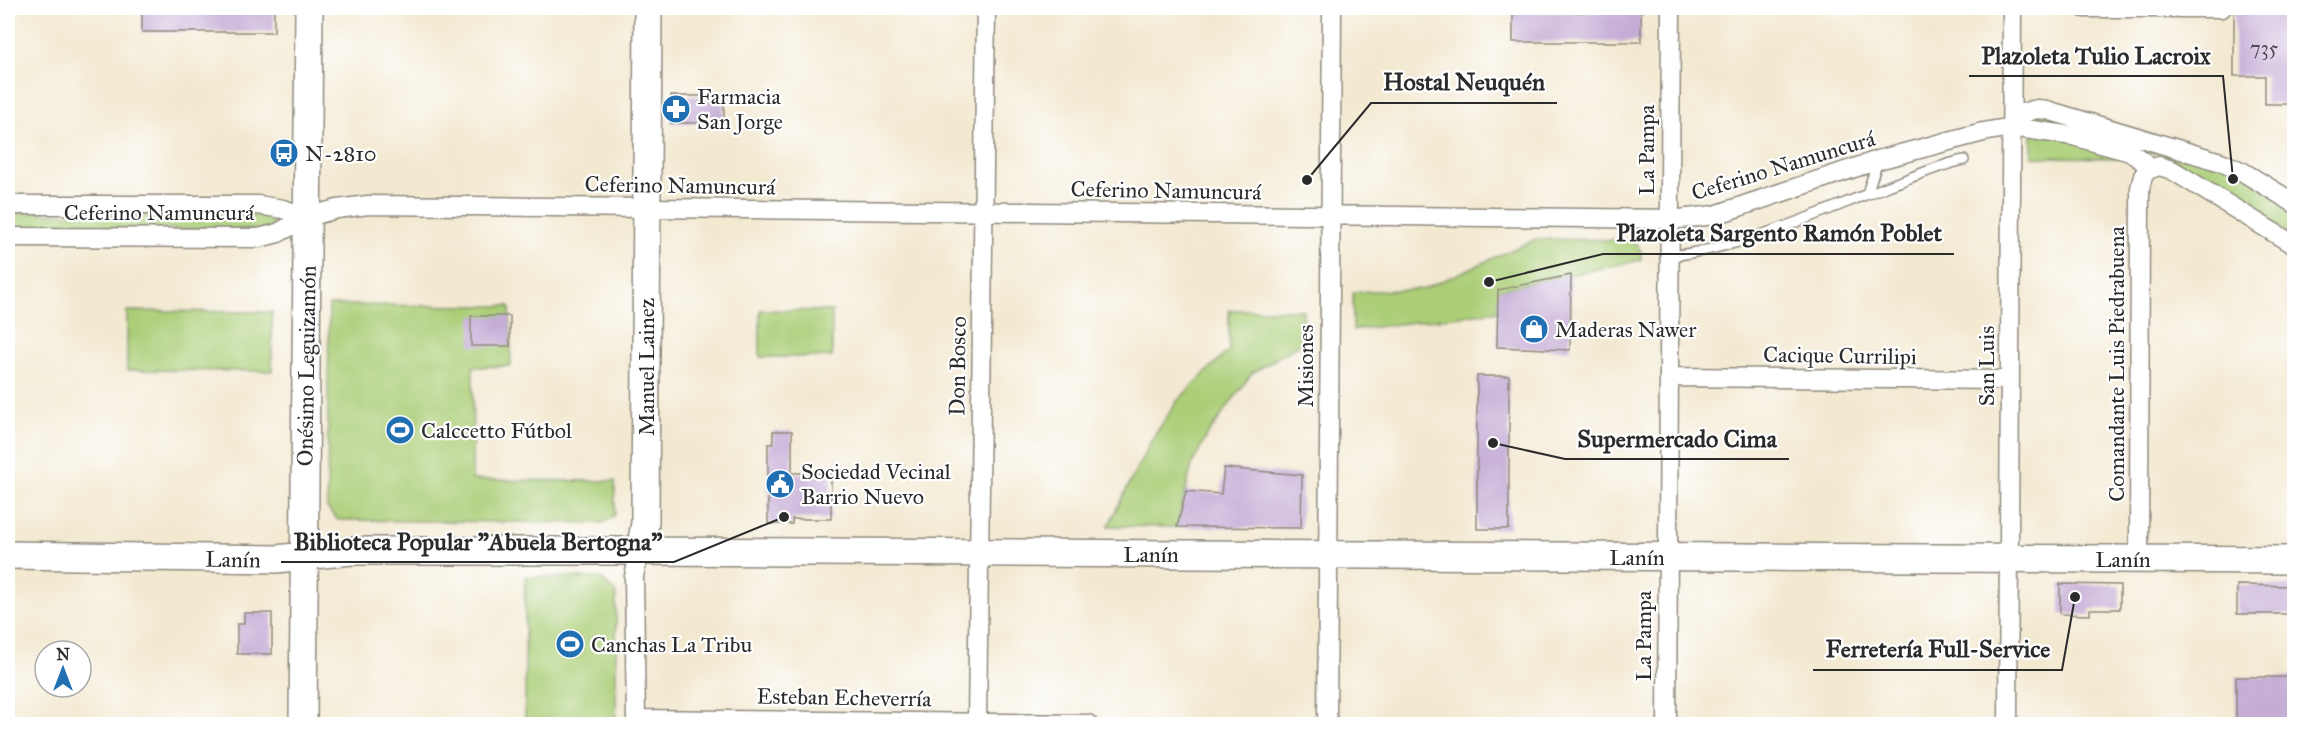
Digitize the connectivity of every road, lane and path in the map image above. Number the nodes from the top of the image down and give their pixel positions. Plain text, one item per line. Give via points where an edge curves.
1 (309, 8) edge
2 (648, 8) edge
3 (986, 8) edge
4 (1332, 8) edge
5 (1671, 8) edge
6 (2012, 8) edge
7 (2084, 8) edge
8 (2222, 8) edge
9 (2012, 121) junction
10 (1964, 159) dead end
11 (1878, 160) junction
12 (2148, 170) junction
13 (1867, 193) junction
14 (2295, 203) edge
15 (8, 205) edge
16 (647, 209) junction
17 (983, 212) junction
18 (1330, 216) junction
19 (307, 217) junction
20 (1670, 219) junction
21 (8, 237) edge
22 (2295, 245) edge
23 (1670, 256) junction
24 (1669, 377) junction
25 (2010, 380) junction
26 (640, 551) junction
27 (979, 553) junction
28 (8, 555) edge
29 (1328, 555) junction
30 (304, 556) junction
31 (1667, 557) junction
32 (2009, 559) junction
33 (2139, 559) junction
34 (2295, 560) edge
35 (636, 722) edge
36 (303, 724) edge
37 (977, 724) edge
38 (1088, 724) edge
39 (1327, 724) edge
40 (1667, 724) edge
41 (2008, 724) edge

1 - 19 street, Onésimo Leguizamón
2 - 16 street, Manuel Lainez
3 - 17 street, Don Bosco
4 - 18 street, Misiones
5 - 20 street, La Pampa
6 - 9 street, San Luis
7 - 8 street
9 - 11 street, Ceferino Namuncurá
9 - 12 street via 2130,152
9 - 14 street, Ceferino Namuncurá via 2037,109 2047,110 2221,162
9 - 25 street, San Luis
10 - 13 lane
11 - 13 lane
11 - 20 street, Ceferino Namuncurá via 1714,214
12 - 22 street via 2159,166 2172,170
12 - 33 street, Comandante Luis Piedrabuena via 2140,188
13 - 23 lane via 1738,243
15 - 19 street, Ceferino Namuncurá via 258,205
16 - 17 street, Ceferino Namuncurá
16 - 19 street, Ceferino Namuncurá via 368,205
16 - 26 street, Manuel Lainez via 645,523
17 - 18 street, Ceferino Namuncurá
17 - 27 street, Don Bosco
18 - 20 street, Ceferino Namuncurá
18 - 29 street, Misiones
19 - 21 street, Ceferino Namuncurá via 260,238
19 - 30 street, Onésimo Leguizamón
20 - 23 street, La Pampa
23 - 24 street, La Pampa
24 - 25 street, Cacique Currilipi
24 - 31 street, La Pampa
25 - 32 street, San Luis
26 - 27 street, Lanín
26 - 30 street, Lanín via 352,551
26 - 35 street, Manuel Lainez via 634,576
27 - 29 street, Lanín
27 - 37 street, Don Bosco
28 - 30 street, Lanín via 266,559
29 - 31 street, Lanín
29 - 39 street, Misiones
30 - 36 street, Onésimo Leguizamón
31 - 32 street, Lanín
31 - 40 street, La Pampa
32 - 33 street, Lanín
32 - 41 street, San Luis
33 - 34 street, Lanín
35 - 37 street, Esteban Echeverría
37 - 38 street, Esteban Echeverría

